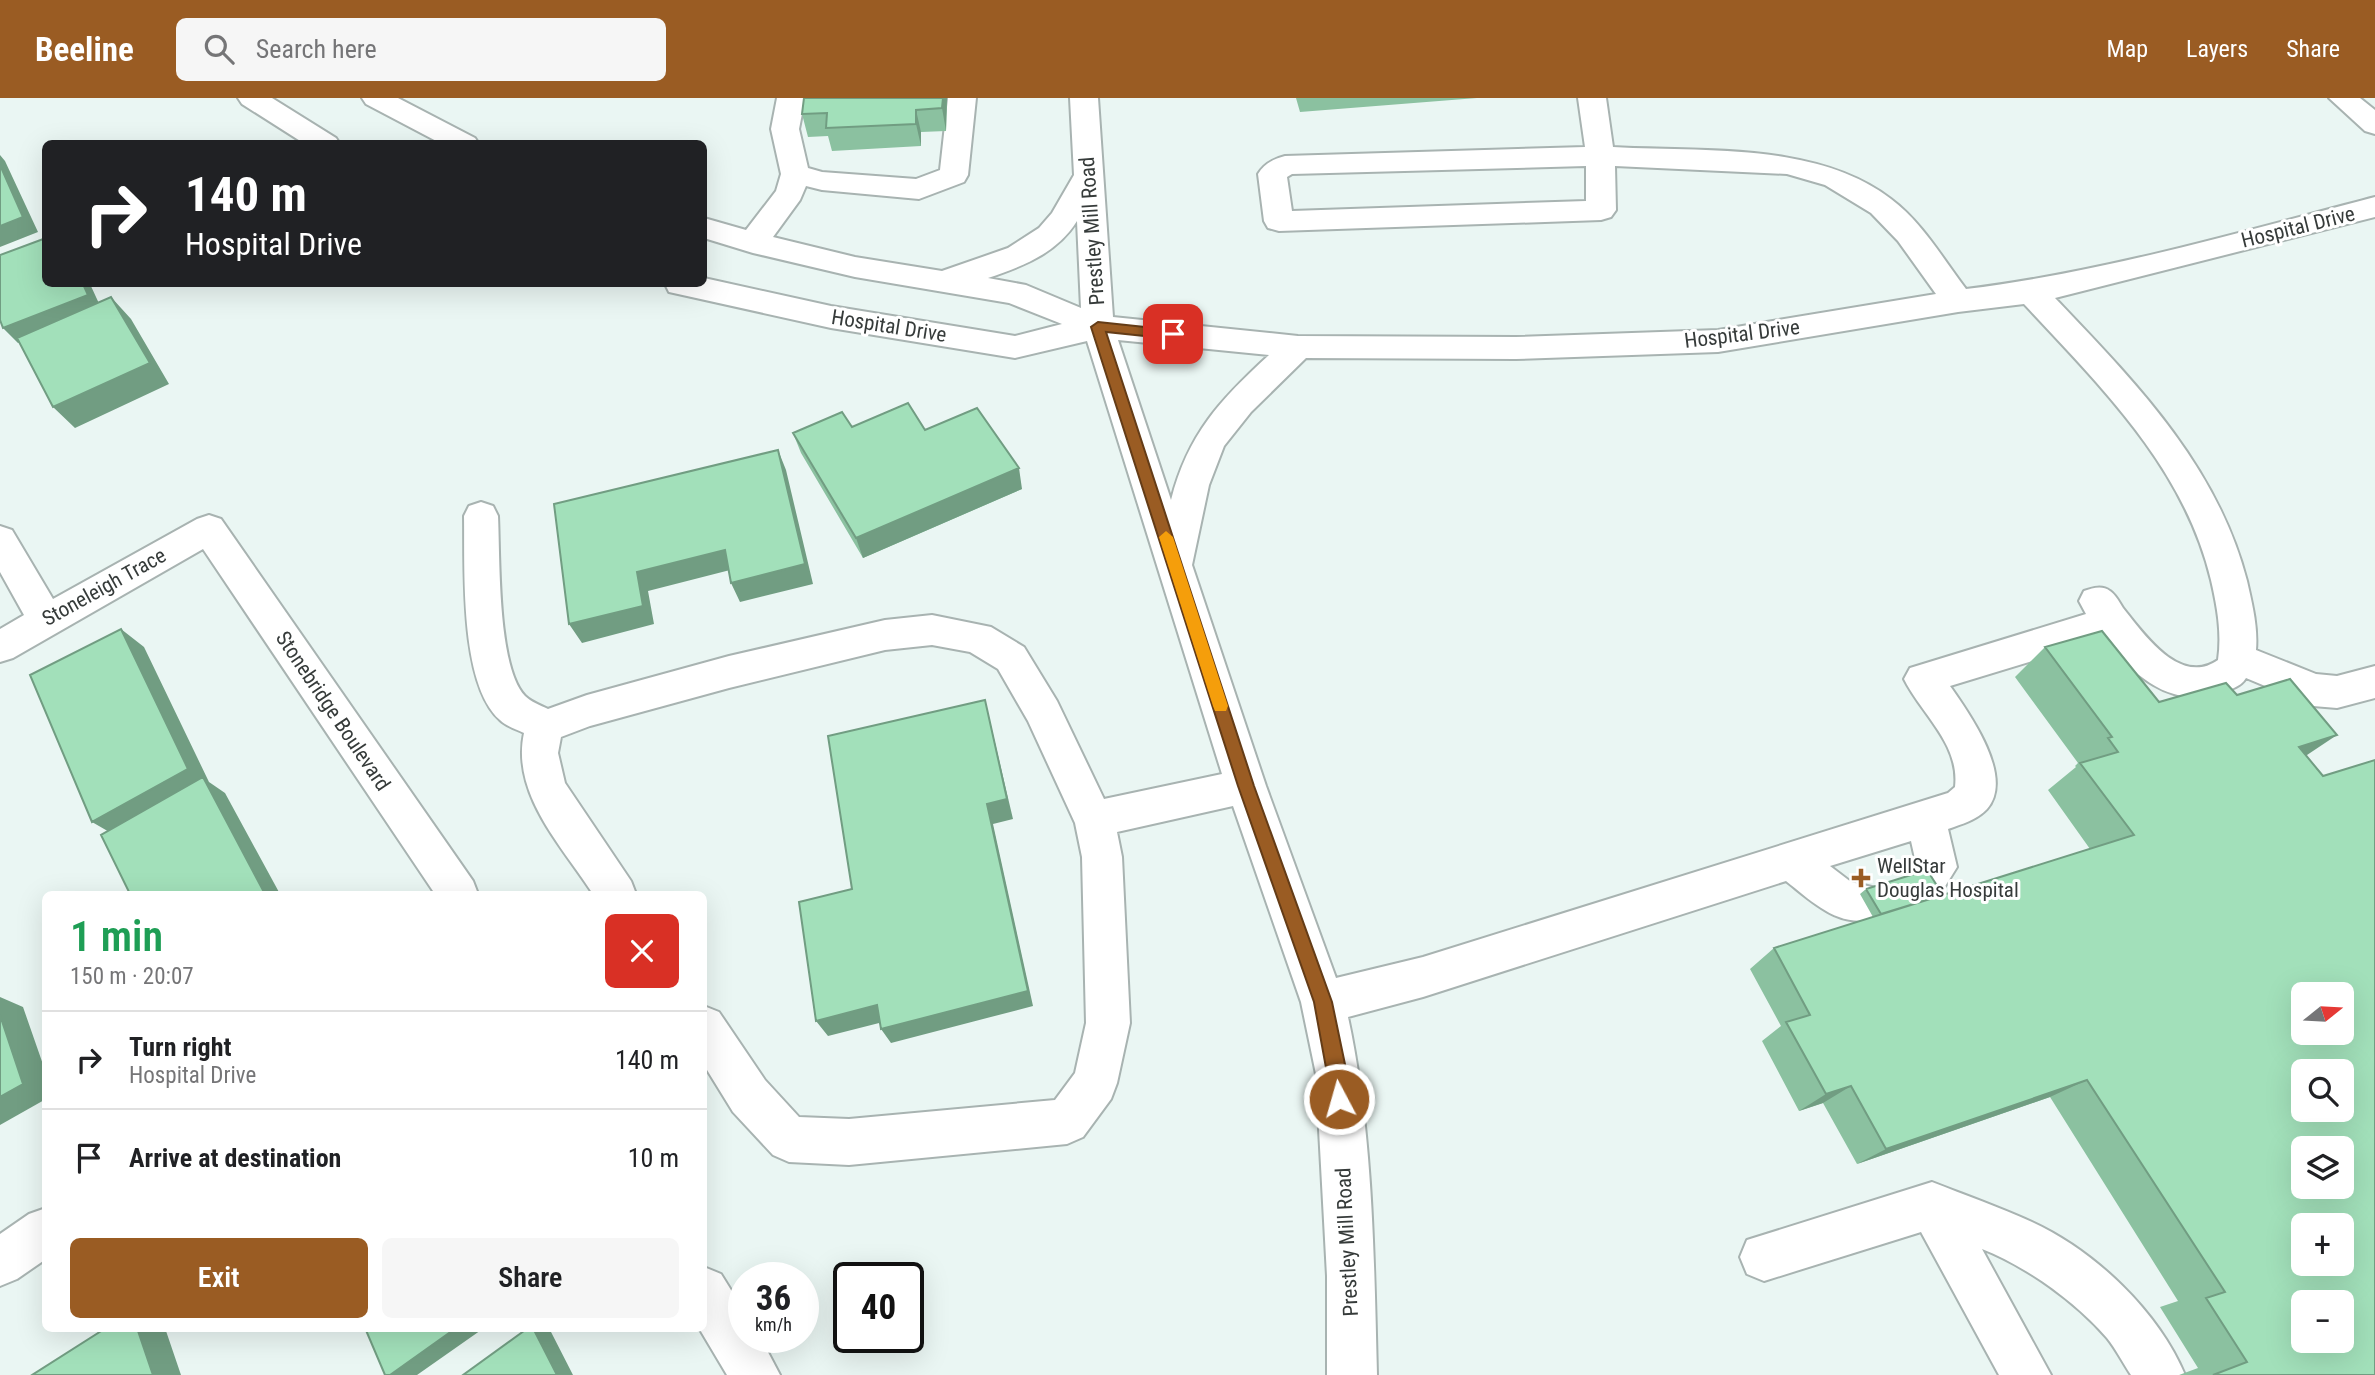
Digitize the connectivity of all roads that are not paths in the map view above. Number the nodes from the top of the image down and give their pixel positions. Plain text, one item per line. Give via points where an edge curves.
1 (252, 98) edge
2 (376, 98) edge
3 (791, 98) edge
4 (962, 98) edge
5 (1084, 98) edge
6 (1592, 98) edge
7 (2343, 98) edge
8 (2375, 125) edge
9 (320, 140) edge
10 (457, 140) edge
11 (1600, 156) junction
12 (795, 174) junction
13 (1088, 174) junction
14 (2375, 207) edge
15 (707, 229) edge
16 (753, 243) junction
17 (944, 281) junction
18 (694, 287) edge
19 (2031, 292) junction
20 (1958, 301) junction
21 (1098, 327) junction
22 (1298, 347) junction
23 (481, 516) dead end
24 (209, 528) joint
25 (0, 540) edge
26 (1175, 564) junction
27 (46, 620) junction
28 (0, 647) edge
29 (2237, 659) junction
30 (2375, 682) edge
31 (546, 726) junction
32 (1246, 786) junction
33 (1094, 819) junction
34 (1926, 819) junction
35 (1792, 861) junction
36 (1925, 883) edge
37 (456, 891) edge
38 (614, 891) edge
39 (1865, 903) edge
40 (1323, 1002) junction
41 (707, 1032) edge
42 (1932, 1205) junction
43 (42, 1234) edge
44 (1764, 1257) dead end
45 (0, 1262) edge
46 (707, 1296) edge
47 (755, 1375) edge
48 (1352, 1375) edge
49 (2026, 1375) edge
50 (2160, 1375) edge

1 - 9 street
2 - 10 street
3 - 12 street via 785,129
4 - 12 street via 954,175 942,181 919,188 822,181
5 - 13 street, Prestley Mill Road
6 - 11 street
7 - 8 street
11 - 11 street via 1285,165 1272,174 1279,221 1601,210
11 - 20 street via 1787,164 1835,178 1881,206 1909,233
12 - 16 street via 790,192
13 - 17 street via 1072,209 1034,250
13 - 21 street, Prestley Mill Road
14 - 19 street, Hospital Drive
15 - 16 street, Hospital Drive
16 - 17 street, Hospital Drive via 855,267
17 - 21 street, Hospital Drive via 1015,293
18 - 21 street, Hospital Drive via 831,317 1015,347
19 - 20 street, Hospital Drive
19 - 29 street via 2126,398 2196,494 2217,539 2232,588
20 - 22 street, Hospital Drive via 1718,341 1516,348
21 - 22 street, Hospital Drive
21 - 26 street, Prestley Mill Road
22 - 26 street via 1228,415 1210,440 1199,465
23 - 31 street via 486,628 496,685 512,708
24 - 27 street, Stoneleigh Trace
24 - 37 street, Stonebridge Boulevard
25 - 27 street
26 - 32 street, Prestley Mill Road
27 - 28 street, Stoneleigh Trace
29 - 30 street via 2325,692
29 - 34 street via 2223,675 2188,683 2155,668 2104,610 1923,679 1967,745 1978,779 1974,796 1960,807
31 - 33 street via 729,672 885,635 932,630 978,638 1011,658 1044,713
31 - 38 street via 539,753 546,788
32 - 33 street
32 - 40 street, Prestley Mill Road
33 - 41 street via 1102,858 1108,1023 1096,1083 1067,1121 849,1142 789,1139 749,1096
34 - 35 street
34 - 36 street via 1937,867
35 - 39 street via 1842,900
35 - 40 street via 1423,977
40 - 48 street, Prestley Mill Road via 1338,1074 1351,1276
42 - 44 street
42 - 49 street
42 - 50 street via 2018,1240 2076,1278 2124,1321
43 - 45 street
46 - 47 street

